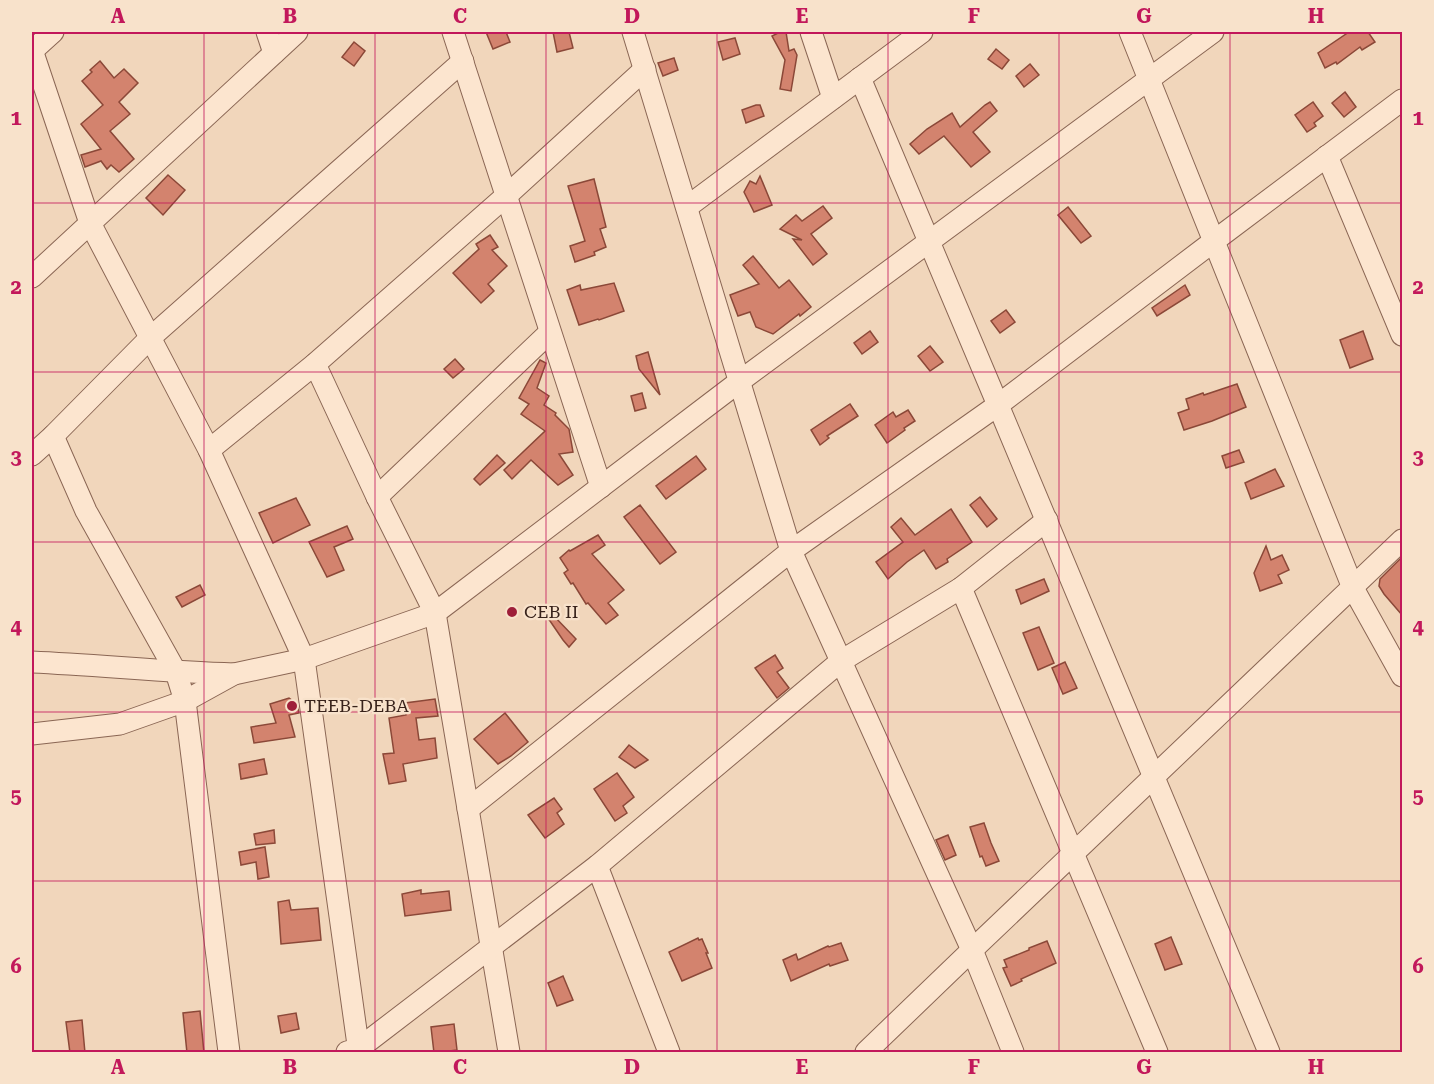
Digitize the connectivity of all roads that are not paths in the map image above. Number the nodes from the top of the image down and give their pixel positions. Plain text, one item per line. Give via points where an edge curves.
1 (53, 32) edge
2 (267, 32) edge
3 (297, 32) edge
4 (453, 32) edge
5 (633, 32) edge
6 (811, 32) edge
7 (922, 32) edge
8 (1130, 32) edge
9 (1213, 32) edge
10 (32, 51) edge
11 (274, 53) junction
12 (463, 61) junction
13 (645, 69) junction
14 (860, 78) junction
15 (1149, 78) junction
16 (832, 98) junction
17 (1402, 100) edge
18 (1327, 156) junction
19 (506, 196) junction
20 (687, 207) junction
21 (90, 223) junction
22 (928, 241) junction
23 (1214, 241) junction
24 (32, 277) edge
25 (550, 332) junction
26 (1402, 335) edge
27 (150, 338) junction
28 (315, 364) junction
29 (740, 381) junction
30 (998, 405) junction
31 (53, 436) junction
32 (209, 450) junction
33 (32, 455) edge
34 (601, 487) junction
35 (377, 497) junction
36 (1047, 520) junction
37 (1402, 540) edge
38 (791, 551) junction
39 (961, 588) junction
40 (1353, 588) junction
41 (435, 613) junction
42 (304, 659) junction
43 (841, 661) junction
44 (32, 662) edge
45 (176, 672) junction
46 (234, 674) junction
47 (1402, 676) edge
48 (185, 701) junction
49 (32, 734) edge
50 (1155, 778) junction
51 (468, 809) junction
52 (1073, 855) junction
53 (597, 866) junction
54 (490, 947) junction
55 (972, 950) junction
56 (891, 1029) junction
57 (354, 1051) edge
58 (229, 1053) edge
59 (508, 1053) edge
60 (669, 1053) edge
61 (866, 1053) edge
62 (888, 1053) edge
63 (1013, 1053) edge
64 (1157, 1053) edge
65 (1269, 1053) edge

1 - 10 street
2 - 11 street
3 - 11 street
4 - 12 street
5 - 13 street
6 - 16 street
7 - 14 street
8 - 15 street
9 - 15 street
10 - 21 street
11 - 21 street
12 - 19 street
12 - 27 street
13 - 19 street
13 - 20 street
14 - 16 street
14 - 22 street
15 - 22 street
15 - 23 street
16 - 20 street
17 - 18 street
18 - 23 street
18 - 26 street
19 - 25 street
19 - 28 street
20 - 29 street
21 - 24 street
21 - 27 street
22 - 29 street
22 - 30 street
23 - 30 street
23 - 40 street
25 - 34 street
25 - 35 street
27 - 31 street
27 - 32 street
28 - 32 street
28 - 35 street
29 - 34 street
29 - 38 street
30 - 36 street
30 - 38 street
31 - 33 street
31 - 45 street via 86,511
32 - 42 street
34 - 41 street
35 - 41 street
36 - 39 street
36 - 50 street
37 - 40 street
38 - 43 street
38 - 51 street
39 - 43 street
39 - 52 street
40 - 47 street
40 - 50 street
41 - 42 street
41 - 51 street
42 - 46 street
42 - 57 street
43 - 53 street
43 - 55 street
44 - 45 street
45 - 46 street
45 - 48 street
46 - 48 street
48 - 49 street via 120,724
48 - 58 street
50 - 52 street
50 - 65 street
51 - 54 street
52 - 55 street
52 - 64 street
53 - 54 street
53 - 60 street
54 - 57 street
54 - 59 street
55 - 56 street
55 - 63 street
56 - 61 street
56 - 62 street

